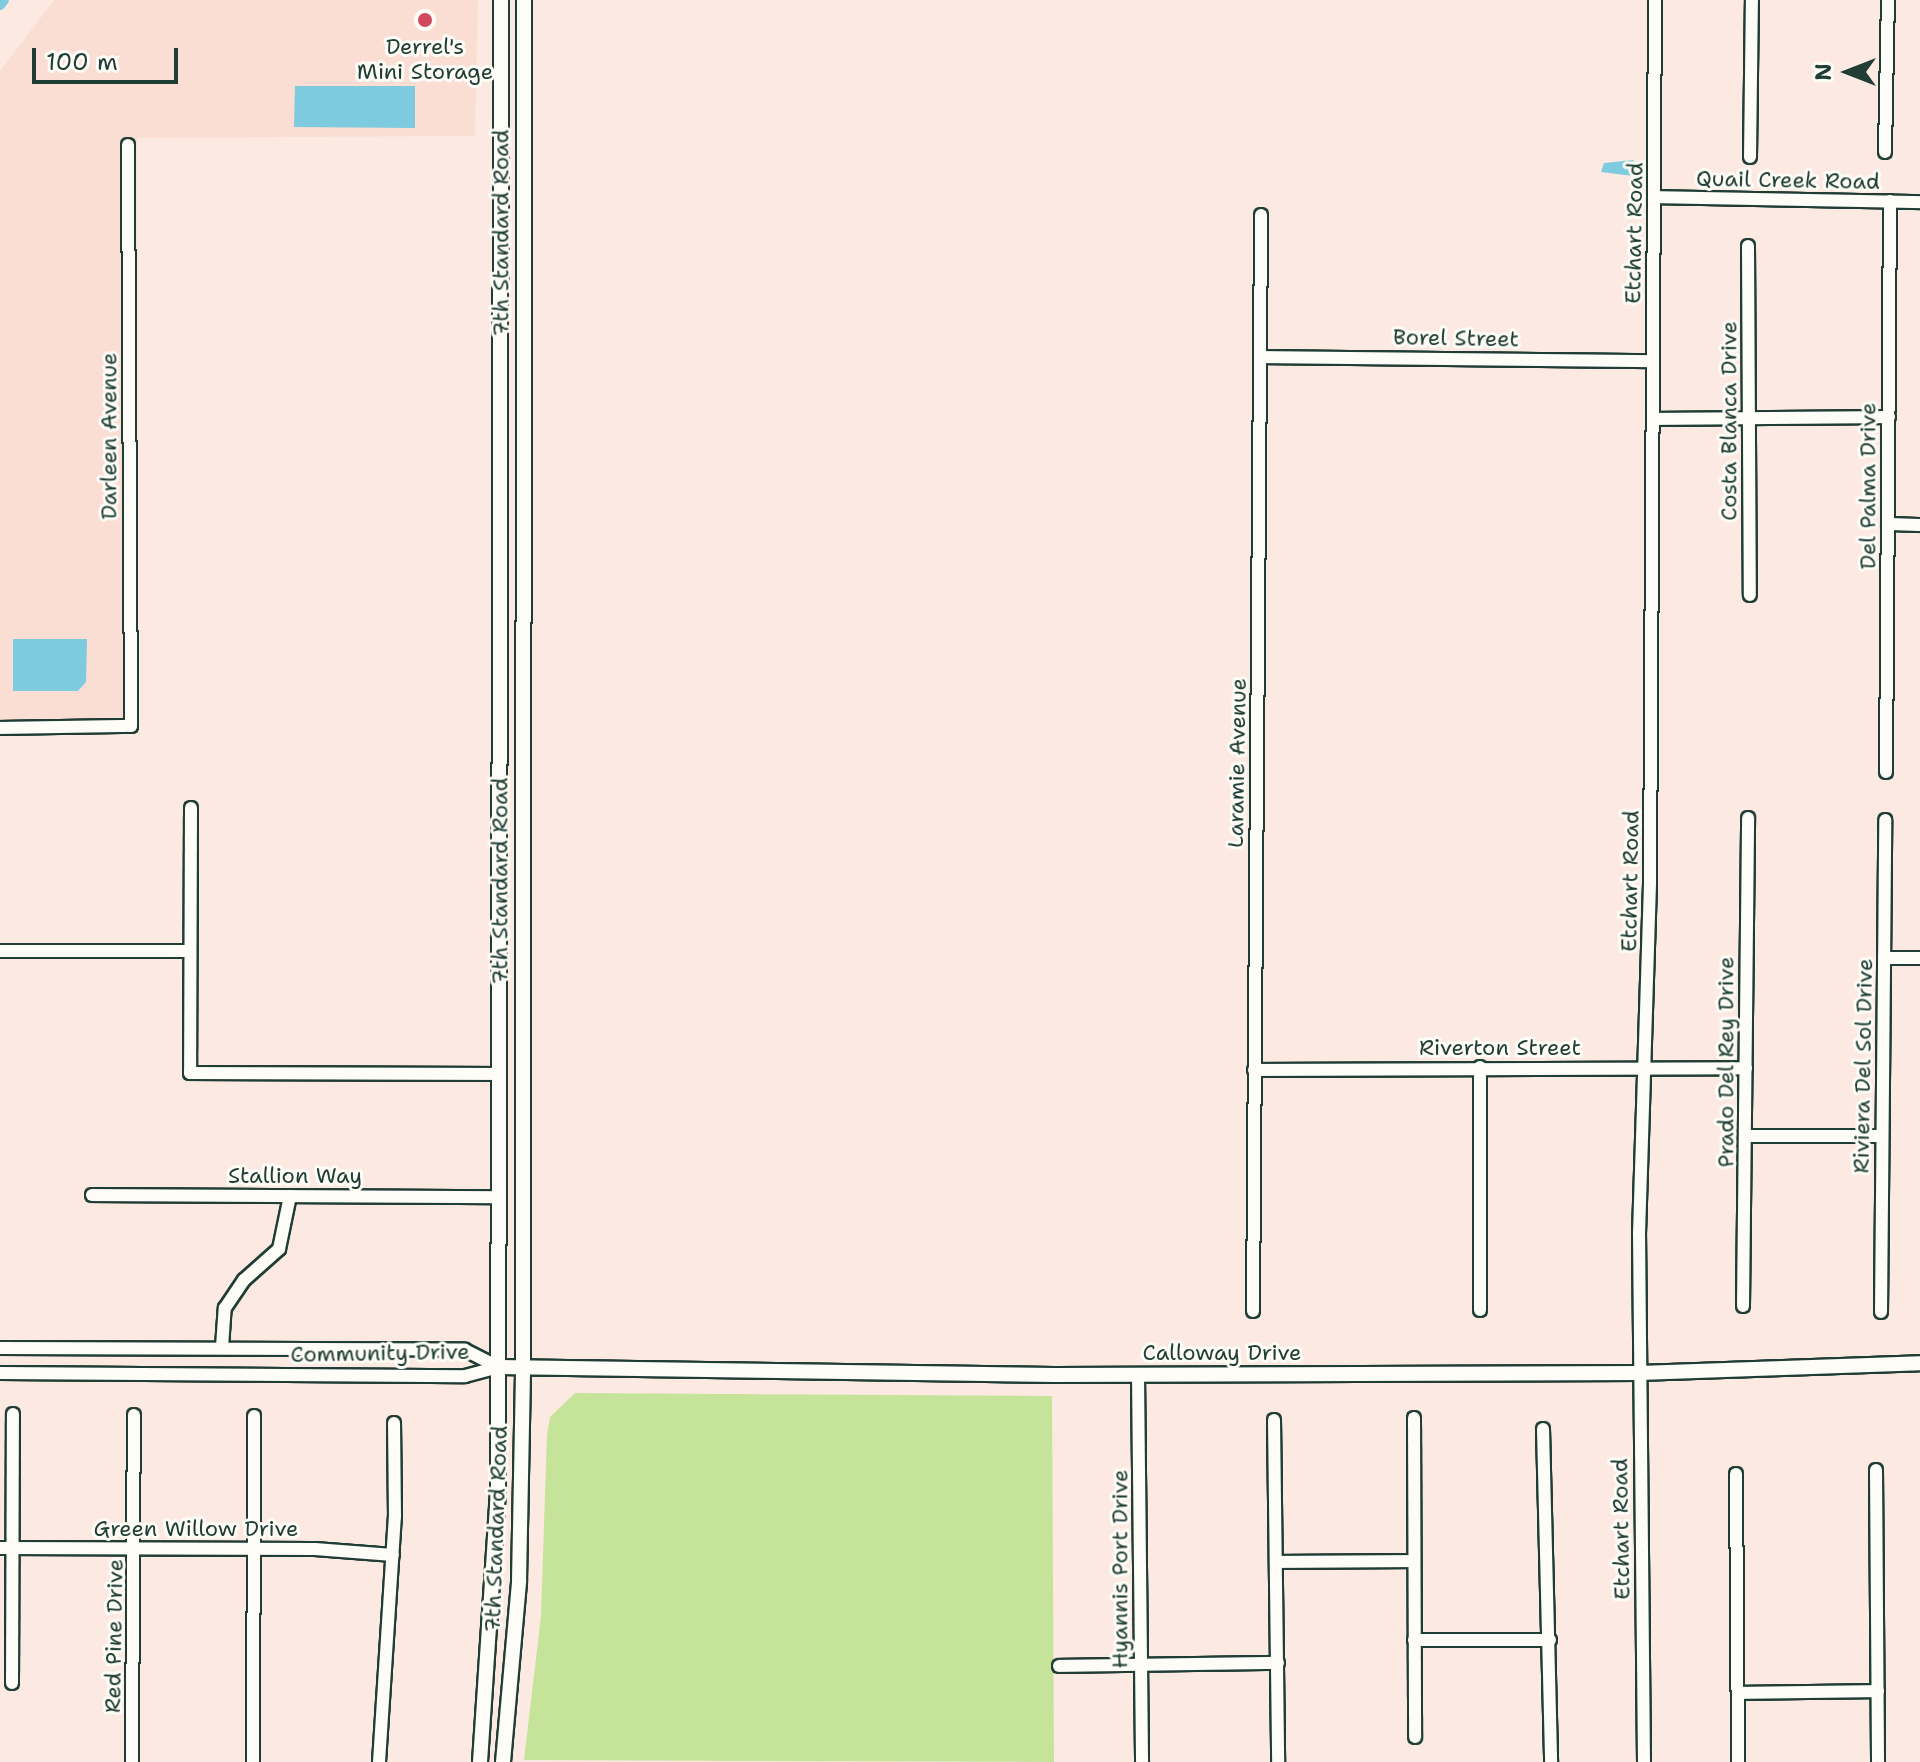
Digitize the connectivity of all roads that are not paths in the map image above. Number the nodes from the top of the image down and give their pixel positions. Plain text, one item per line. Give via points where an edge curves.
1 (501, 0) edge
2 (524, 0) edge
3 (1655, 0) edge
4 (1752, 0) edge
5 (1888, 0) edge
6 (128, 145) dead end
7 (1885, 152) dead end
8 (1750, 157) dead end
9 (1655, 197) junction
10 (1890, 201) junction
11 (1920, 202) edge
12 (1261, 215) dead end
13 (1748, 246) dead end
14 (1261, 357) junction
15 (1652, 361) junction
16 (1889, 417) junction
17 (1653, 419) junction
18 (1750, 419) junction
19 (1888, 524) junction
20 (1920, 525) edge
21 (1750, 595) dead end
22 (0, 728) edge
23 (1886, 772) dead end
24 (191, 808) dead end
25 (1748, 818) dead end
26 (1885, 820) dead end
27 (0, 951) edge
28 (188, 951) junction
29 (1884, 958) junction
30 (1920, 958) edge
31 (1647, 1066) junction
32 (1480, 1067) junction
33 (1746, 1068) junction
34 (1254, 1070) junction
35 (499, 1074) junction
36 (1746, 1136) junction
37 (1882, 1136) junction
38 (92, 1195) dead end
39 (290, 1196) junction
40 (498, 1197) junction
41 (1743, 1306) dead end
42 (1480, 1310) dead end
43 (1253, 1311) dead end
44 (1881, 1312) dead end
45 (222, 1347) junction
46 (0, 1348) edge
47 (1920, 1363) edge
48 (498, 1367) junction
49 (523, 1368) junction
50 (0, 1373) edge
51 (1639, 1373) junction
52 (1138, 1375) junction
53 (13, 1414) dead end
54 (134, 1415) dead end
55 (254, 1416) dead end
56 (1414, 1418) dead end
57 (1274, 1420) dead end
58 (394, 1423) dead end
59 (1543, 1429) dead end
60 (1876, 1470) dead end
61 (1736, 1474) dead end
62 (6, 1548) edge
63 (254, 1548) junction
64 (134, 1549) junction
65 (393, 1555) junction
66 (1414, 1561) junction
67 (1277, 1562) junction
68 (1414, 1640) junction
69 (1550, 1640) junction
70 (1278, 1663) junction
71 (1140, 1664) junction
72 (1059, 1666) dead end
73 (12, 1683) dead end
74 (1878, 1691) junction
75 (1738, 1693) junction
76 (1415, 1737) dead end
77 (132, 1762) edge
78 (253, 1762) edge
79 (379, 1762) edge
80 (480, 1762) edge
81 (503, 1762) edge
82 (1142, 1762) edge
83 (1278, 1762) edge
84 (1551, 1762) edge
85 (1644, 1762) edge
86 (1738, 1762) edge
87 (1878, 1762) edge

1 - 35 main road, 7th Standard Road
2 - 49 main road, 7th Standard Road
3 - 9 street, Etchart Road
4 - 8 street
5 - 7 street
6 - 22 street, Darleen Avenue via 131,726
9 - 10 street, Quail Creek Road
9 - 15 street, Etchart Road
10 - 11 street, Quail Creek Road
10 - 16 street, Del Palma Drive
12 - 14 street, Laramie Avenue
13 - 18 street, Costa Blanca Drive
14 - 15 street, Borel Street
14 - 34 street, Laramie Avenue
15 - 17 street, Etchart Road
16 - 18 street
16 - 19 street, Del Palma Drive
17 - 18 street
17 - 31 street, Etchart Road
18 - 21 street, Costa Blanca Drive
19 - 20 street
19 - 23 street, Del Palma Drive
24 - 28 street
25 - 33 street, Prado Del Rey Drive
26 - 29 street, Riviera Del Sol Drive
27 - 28 street
28 - 35 street via 190,1073
29 - 30 street
29 - 37 street, Riviera Del Sol Drive
31 - 32 street, Riverton Street
31 - 33 street, Riverton Street
31 - 51 street, Etchart Road
32 - 34 street, Riverton Street
32 - 42 street
33 - 36 street, Prado Del Rey Drive
34 - 43 street, Laramie Avenue
35 - 40 main road, 7th Standard Road
36 - 37 street
36 - 41 street, Prado Del Rey Drive
37 - 44 street, Riviera Del Sol Drive
38 - 39 street, Stallion Way
39 - 40 street, Stallion Way
39 - 45 street via 279,1249 244,1280 225,1308
40 - 48 main road, 7th Standard Road
45 - 46 street, Community Drive
45 - 48 street, Community Drive via 465,1350
47 - 51 main road, Calloway Drive
48 - 49 main road, Calloway Drive
48 - 50 street, Community Drive via 465,1376
48 - 80 main road, 7th Standard Road via 495,1575
49 - 52 main road, Calloway Drive
49 - 81 main road, 7th Standard Road via 519,1581
51 - 52 main road, Calloway Drive
51 - 85 street, Etchart Road
52 - 71 street, Hyannis Port Drive
53 - 62 street
54 - 64 street, Red Pine Drive
55 - 63 street
56 - 66 street
57 - 67 street
58 - 65 street
59 - 69 street
60 - 74 street
61 - 75 street
62 - 64 street, Green Willow Drive
62 - 73 street
63 - 64 street, Green Willow Drive
63 - 65 street, Green Willow Drive
63 - 78 street
64 - 77 street, Red Pine Drive
65 - 79 street
66 - 67 street
66 - 68 street
67 - 70 street
68 - 69 street
68 - 76 street
69 - 84 street
70 - 71 street
70 - 83 street
71 - 72 street
71 - 82 street, Hyannis Port Drive
74 - 75 street
74 - 87 street
75 - 86 street

